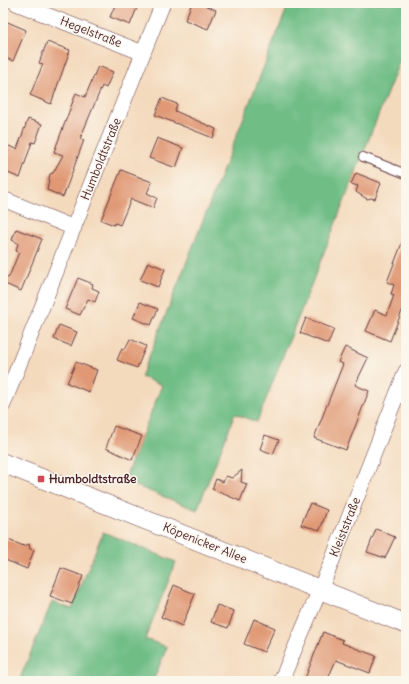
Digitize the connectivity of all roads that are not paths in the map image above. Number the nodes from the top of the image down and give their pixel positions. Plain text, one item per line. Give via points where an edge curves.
1 (16, 3) edge
2 (163, 3) edge
3 (144, 53) junction
4 (363, 157) dead end
5 (406, 174) edge
6 (3, 199) edge
7 (74, 228) junction
8 (405, 378) edge
9 (3, 405) edge
10 (3, 463) edge
11 (320, 589) junction
12 (406, 624) edge
13 (281, 681) edge

1 - 3 street, Hegelstraße
2 - 3 street, Humboldtstraße
3 - 7 street, Humboldtstraße
4 - 5 lane
6 - 7 street
7 - 9 street, Humboldtstraße
8 - 11 street, Kleiststraße
10 - 11 street, Köpenicker Allee
11 - 12 street, Köpenicker Allee
11 - 13 street, Kleiststraße

